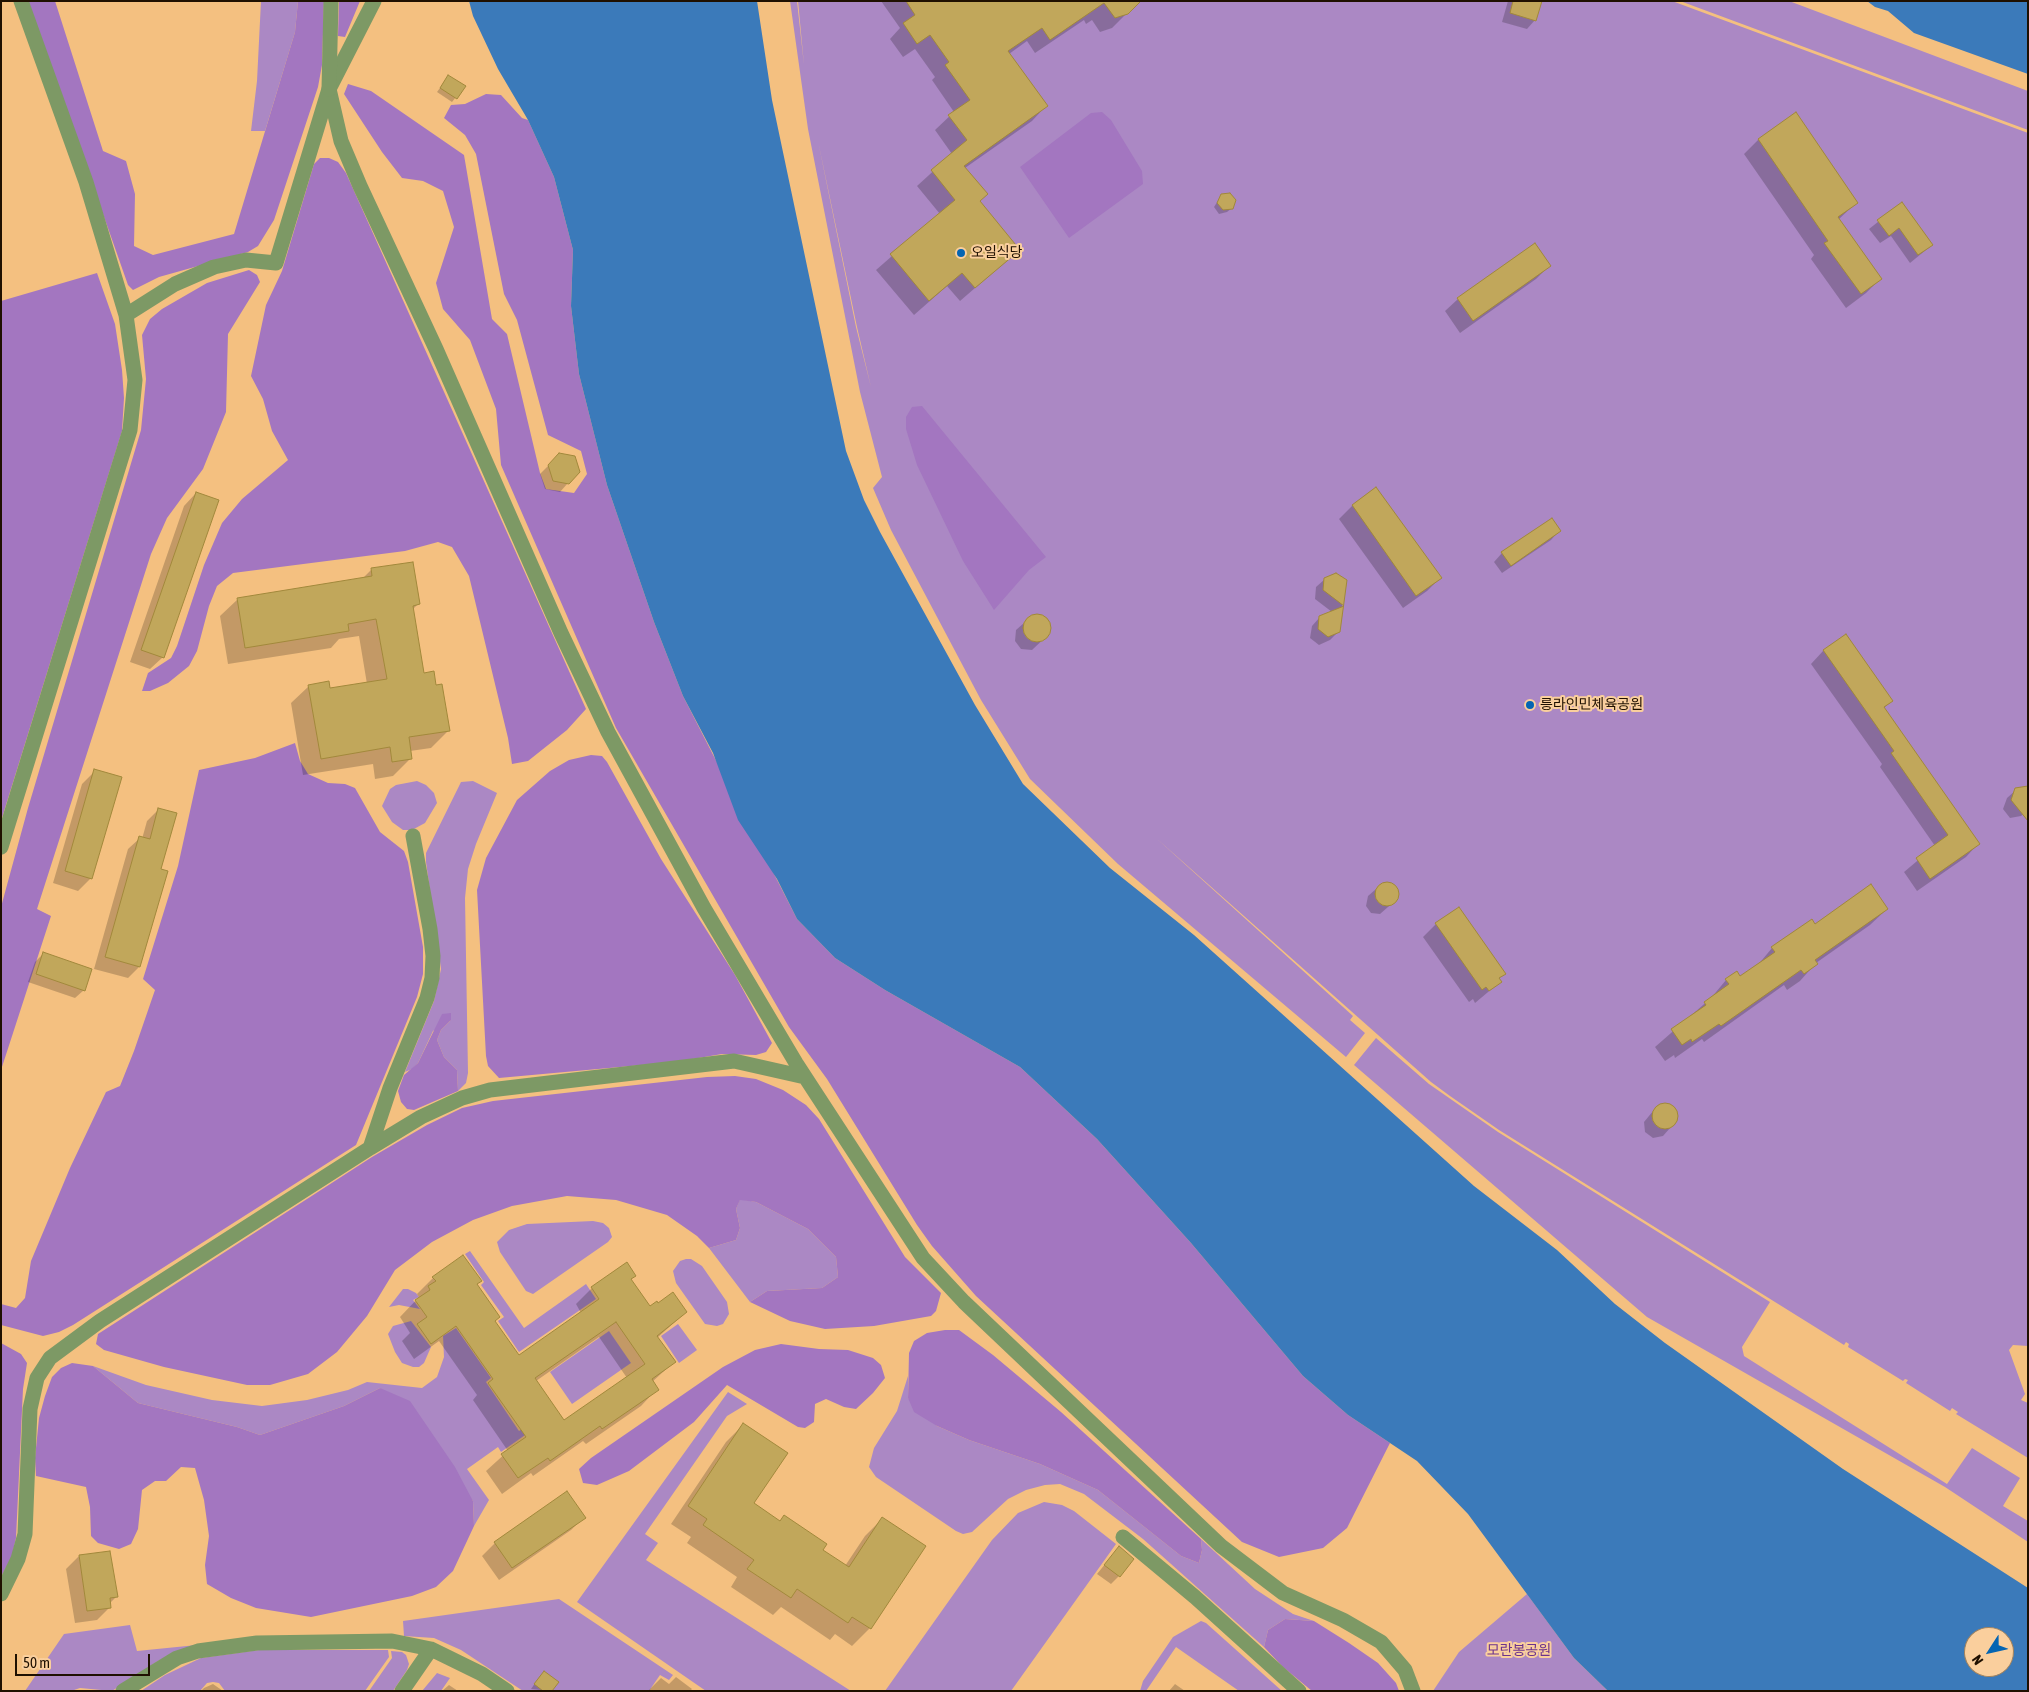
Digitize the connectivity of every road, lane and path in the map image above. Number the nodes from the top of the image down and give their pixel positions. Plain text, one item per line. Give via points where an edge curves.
1 (21, 1) edge
2 (331, 1) edge
3 (374, 1) edge
4 (329, 89) junction
5 (126, 315) junction
6 (413, 836) dead end
7 (1, 847) edge
8 (805, 1077) junction
9 (370, 1148) junction
10 (1123, 1537) dead end
11 (1, 1594) edge
12 (431, 1649) junction
13 (123, 1691) edge
14 (402, 1691) edge
15 (507, 1691) edge
16 (1299, 1691) edge
17 (1413, 1691) edge

1 - 5 street via 86,182
2 - 4 street
3 - 4 street
4 - 5 street via 276,263 246,260 214,267 175,284
4 - 8 street via 341,141 360,186 608,732 704,908
5 - 7 street via 135,380 130,430
6 - 9 street via 430,929 432,978
8 - 9 street via 734,1062 490,1090 462,1098 420,1117
8 - 17 street via 923,1258 964,1302 1221,1546 1283,1593 1343,1620 1381,1642 1404,1670
9 - 11 street via 100,1321 50,1358 37,1378 30,1409 25,1534 18,1559
10 - 16 street
12 - 13 street via 392,1641 257,1643 208,1649 177,1658
12 - 14 street
12 - 15 street via 482,1674

